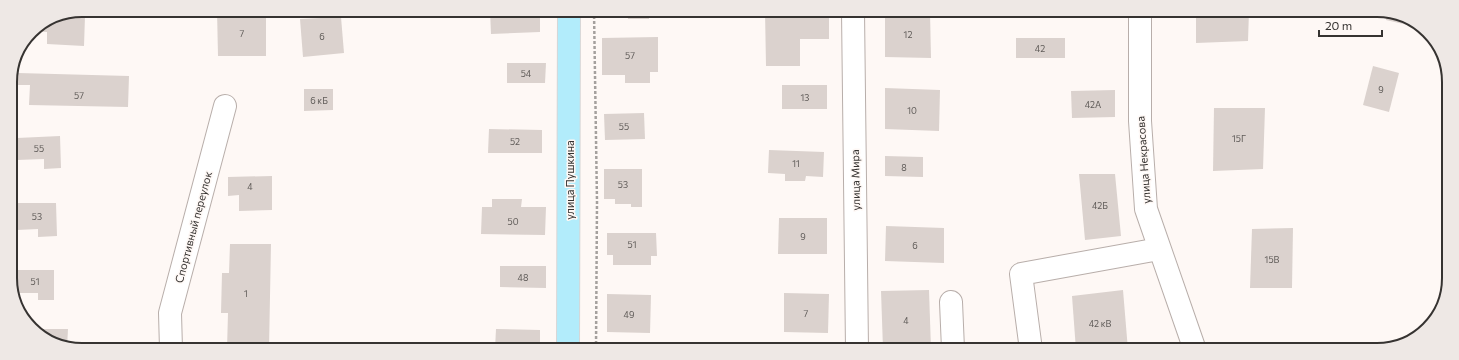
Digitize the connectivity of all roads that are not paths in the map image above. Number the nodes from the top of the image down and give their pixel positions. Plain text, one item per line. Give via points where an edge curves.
1 (569, 17) edge
2 (853, 17) edge
3 (1140, 17) edge
4 (225, 106) dead end
5 (1159, 248) junction
6 (952, 302) dead end
7 (171, 343) edge
8 (568, 343) edge
9 (857, 343) edge
10 (953, 343) edge
11 (1030, 343) edge
12 (1192, 343) edge

1 - 8 main road, улица Пушкина
2 - 9 street, улица Мира
3 - 5 street, улица Некрасова via 1140,121 1146,209
4 - 7 street, Спортивный переулок via 170,313
5 - 11 street via 1021,274
5 - 12 street, улица Некрасова
6 - 10 street

